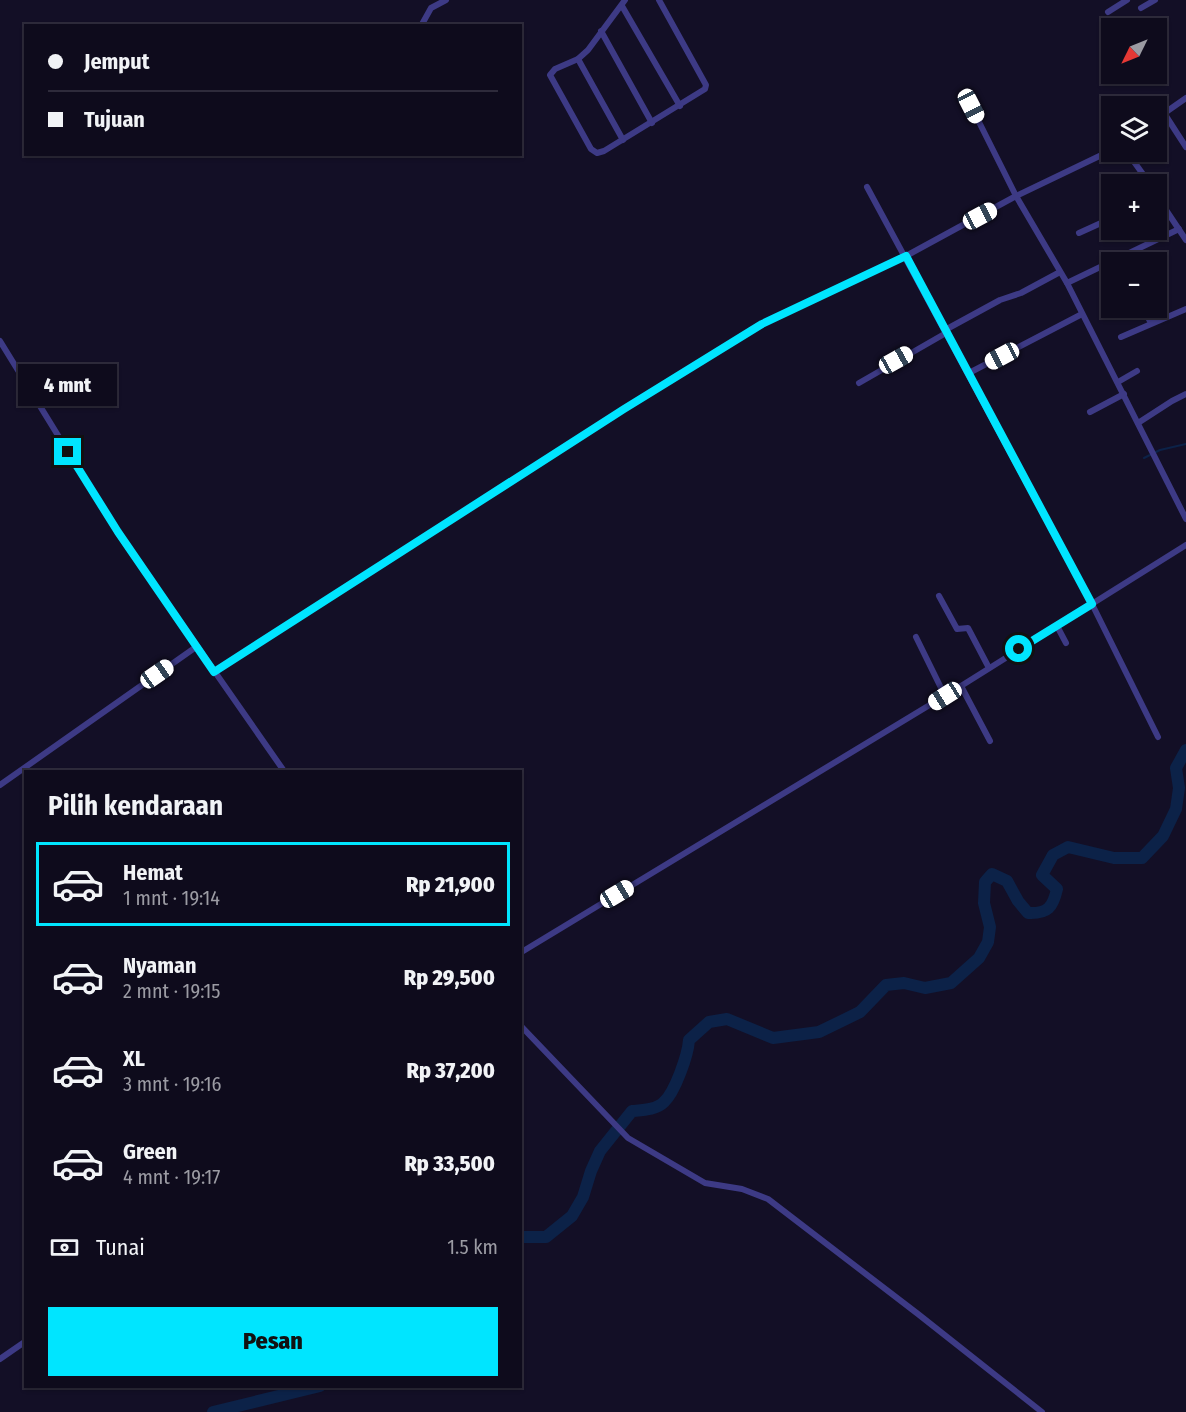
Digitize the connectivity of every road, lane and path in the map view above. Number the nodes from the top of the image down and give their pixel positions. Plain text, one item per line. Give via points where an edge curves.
1 (446, 0) edge
2 (659, 0) edge
3 (1127, 0) edge
4 (1155, 0) edge
5 (624, 3) edge
6 (1141, 8) dead end
7 (1108, 12) dead end
8 (422, 24) edge
9 (601, 31) junction
10 (578, 58) junction
11 (1186, 98) edge
12 (680, 106) junction
13 (971, 106) dead end
14 (1167, 111) edge
15 (1167, 118) edge
16 (652, 123) junction
17 (623, 140) junction
18 (1186, 147) edge
19 (1101, 155) edge
20 (867, 187) dead end
21 (1016, 196) junction
22 (1167, 211) edge
23 (1101, 223) edge
24 (1179, 229) junction
25 (1078, 233) dead end
26 (1185, 237) edge
27 (906, 256) junction
28 (1060, 272) junction
29 (1067, 284) junction
30 (1186, 309) edge
31 (1082, 314) junction
32 (1148, 318) edge
33 (1151, 324) junction
34 (946, 331) junction
35 (1121, 337) dead end
36 (0, 341) edge
37 (1137, 371) dead end
38 (969, 373) junction
39 (1118, 382) junction
40 (859, 383) dead end
41 (1124, 394) junction
42 (1186, 394) edge
43 (1090, 412) dead end
44 (1138, 423) junction
45 (1186, 519) edge
46 (1186, 545) edge
47 (939, 596) dead end
48 (1092, 604) junction
49 (1057, 626) junction
50 (916, 637) dead end
51 (1066, 644) dead end
52 (196, 646) junction
53 (989, 668) junction
54 (214, 672) junction
55 (961, 686) junction
56 (945, 696) junction
57 (1158, 737) dead end
58 (990, 741) dead end
59 (283, 770) edge
60 (0, 785) edge
61 (522, 952) edge
62 (522, 1027) edge
63 (24, 1342) edge
64 (0, 1359) edge
65 (1042, 1412) edge

1 - 8 street via 431,8
2 - 12 street via 706,85 701,93
3 - 7 street
4 - 6 street
5 - 9 street
5 - 12 street
9 - 10 street
9 - 16 street
10 - 17 street
10 - 17 street via 555,69 550,75 552,80 594,152
11 - 14 street
12 - 16 street
13 - 21 street
15 - 18 street
16 - 17 street
19 - 21 street
20 - 27 street
21 - 27 street
21 - 28 street
22 - 24 street
23 - 25 street
24 - 26 street
24 - 29 street
27 - 34 street
27 - 54 street via 762,324
28 - 29 street
28 - 34 street
29 - 31 street
30 - 33 street
31 - 38 street
31 - 39 street
32 - 33 street
33 - 35 street
34 - 38 street
34 - 40 street
36 - 52 street via 118,532
37 - 39 street
38 - 48 street
39 - 41 street
41 - 43 street
41 - 44 street
42 - 44 street
44 - 45 street
46 - 48 street
47 - 53 street via 957,629 968,628
48 - 49 street
48 - 57 street
49 - 51 street
49 - 53 street
50 - 56 street
52 - 54 street
52 - 60 street
53 - 55 street
54 - 59 street
55 - 56 street
55 - 58 street
56 - 61 street
62 - 65 street via 628,1138 705,1183 742,1189 768,1199
63 - 64 street

